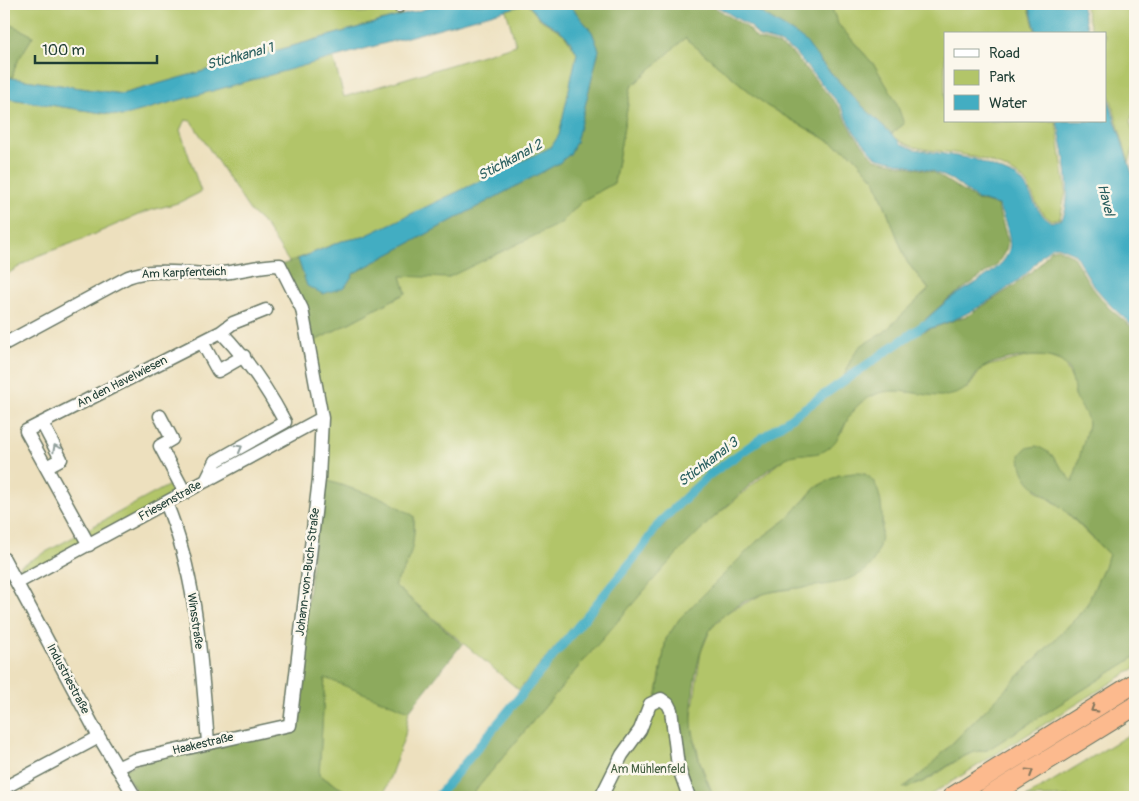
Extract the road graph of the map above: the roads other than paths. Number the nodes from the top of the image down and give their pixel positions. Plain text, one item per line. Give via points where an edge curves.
1 (266, 310) dead end
2 (221, 332) junction
3 (202, 342) junction
4 (4, 344) edge
5 (244, 356) junction
6 (160, 416) dead end
7 (322, 418) junction
8 (42, 422) junction
9 (46, 468) junction
10 (206, 481) junction
11 (185, 493) junction
12 (166, 503) junction
13 (89, 545) junction
14 (4, 559) edge
15 (11, 580) edge
16 (1135, 683) edge
17 (1135, 706) edge
18 (290, 725) joint
19 (99, 737) junction
20 (208, 742) junction
21 (117, 768) junction
22 (4, 788) edge
23 (135, 797) edge
24 (600, 797) edge
25 (689, 797) edge
26 (952, 797) edge
27 (988, 797) edge

1 - 2 street, An den Havelwiesen via 233,323
2 - 3 street, An den Havelwiesen
2 - 5 street
3 - 5 street via 218,371
3 - 8 street, An den Havelwiesen
4 - 7 street, Am Karpfenteich via 136,274 220,273 261,265 280,266 302,309
10 -> 5 street via 216,461 285,422 265,385
6 - 11 street via 172,439 160,446
7 - 10 street, Friesenstraße
7 - 18 street, Johann-von-Buch-Straße via 319,479
9 -> 8 street via 62,459
8 - 9 street, An den Havelwiesen via 26,431
9 - 13 street, An den Havelwiesen
10 - 11 street, Friesenstraße
11 - 12 street, Friesenstraße
12 - 13 street, Friesenstraße
12 - 20 street, Winsstraße via 175,526 196,614
13 - 15 street, Friesenstraße
14 - 15 street, Industriestraße
15 - 19 street, Industriestraße
16 -> 26 highway
27 -> 17 highway
18 - 20 street, Haakestraße
19 - 21 street, Industriestraße
19 - 22 street
20 - 21 street, Haakestraße via 134,760
21 - 23 street, Industriestraße
24 - 25 street via 613,770 640,730 650,704 661,699 671,710 678,766

